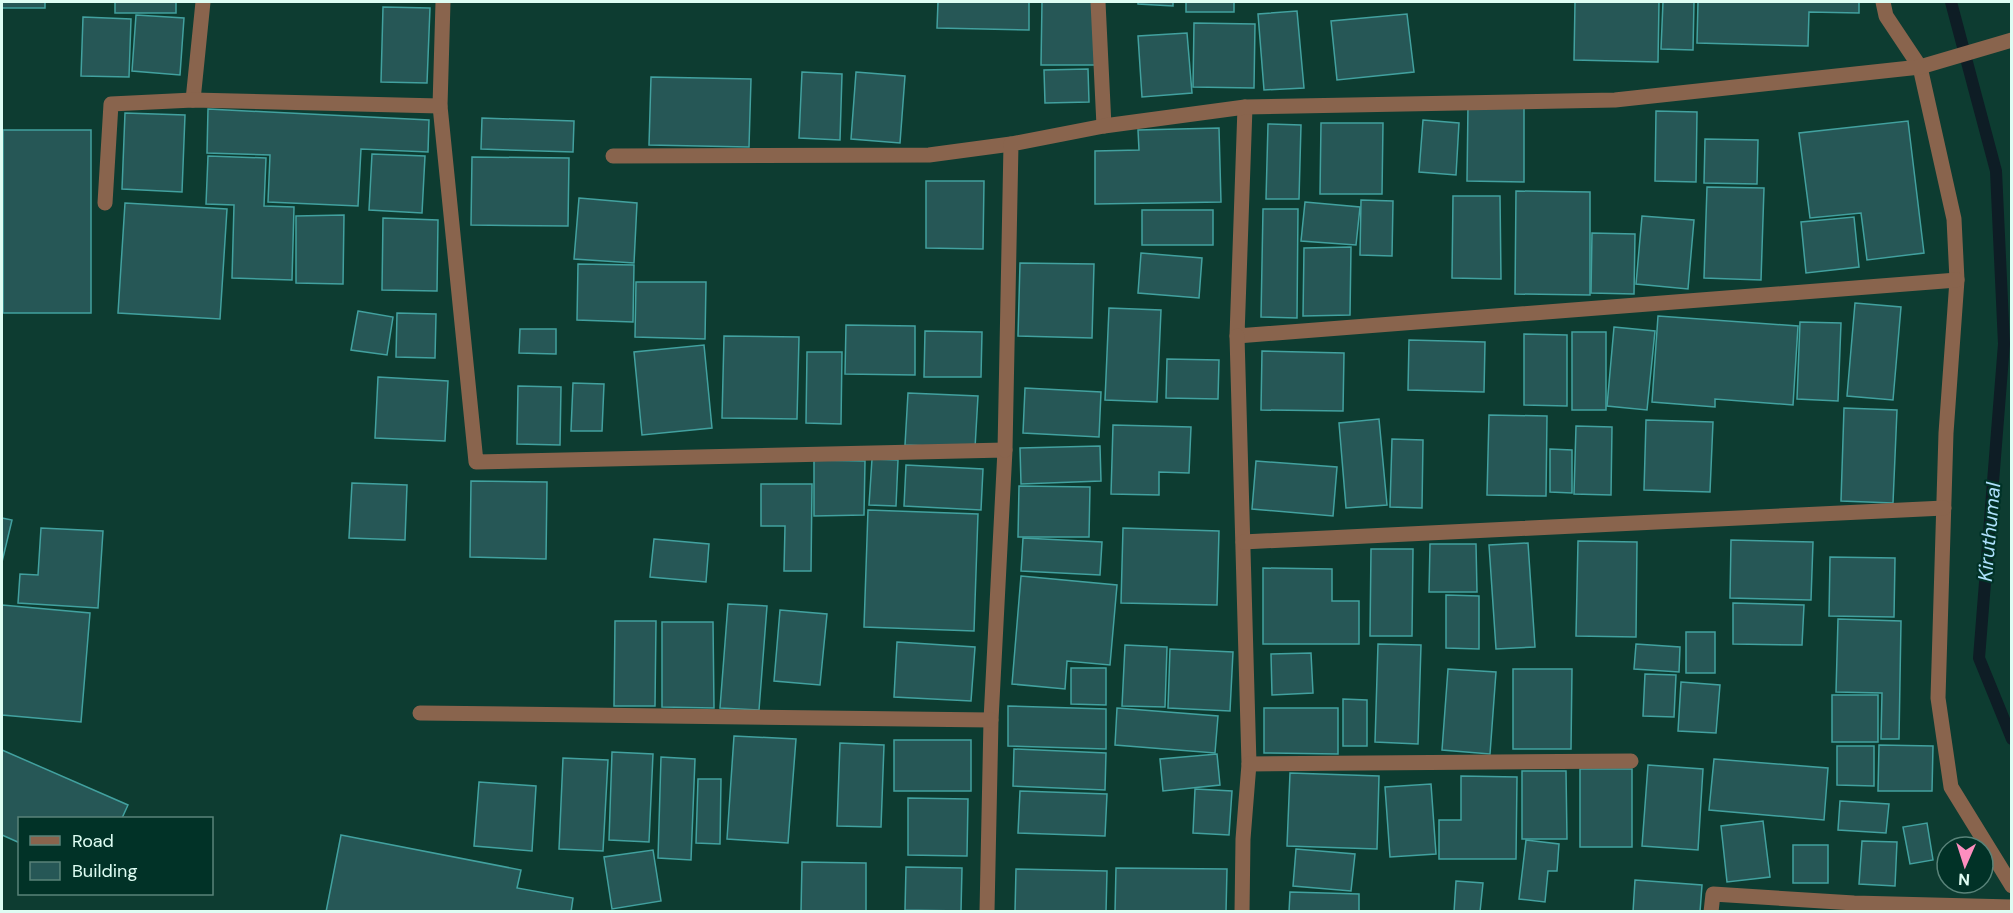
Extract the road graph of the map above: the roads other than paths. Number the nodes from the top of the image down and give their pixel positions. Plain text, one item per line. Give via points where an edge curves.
1 (202, 2) edge
2 (442, 2) edge
3 (1098, 2) edge
4 (1883, 2) edge
5 (2012, 40) edge
6 (1920, 67) junction
7 (193, 100) junction
8 (440, 106) junction
9 (1245, 107) junction
10 (1104, 126) junction
11 (1011, 144) junction
12 (613, 156) dead end
13 (105, 203) dead end
14 (1957, 280) junction
15 (1237, 336) junction
16 (1005, 450) junction
17 (1944, 508) junction
18 (1243, 542) junction
19 (420, 713) dead end
20 (991, 720) junction
21 (1631, 761) dead end
22 (1249, 764) junction
23 (2012, 886) edge
24 (2012, 907) edge
25 (987, 912) edge
26 (1242, 912) edge
27 (1711, 912) edge

1 - 7 street
2 - 8 street
3 - 10 street
4 - 6 street via 1886,16
5 - 6 street
6 - 9 street via 1615,100
6 - 14 street via 1954,219
7 - 8 street
7 - 13 street via 111,104
8 - 16 street via 476,462
9 - 10 street
9 - 15 street
10 - 11 street
11 - 12 street via 929,155
11 - 16 street
14 - 15 street
14 - 17 street
15 - 18 street
16 - 20 street
17 - 18 street
17 - 23 street via 1938,698 1952,788
18 - 22 street
19 - 20 street
20 - 25 street
21 - 22 street
22 - 26 street
24 - 27 street via 1713,894

